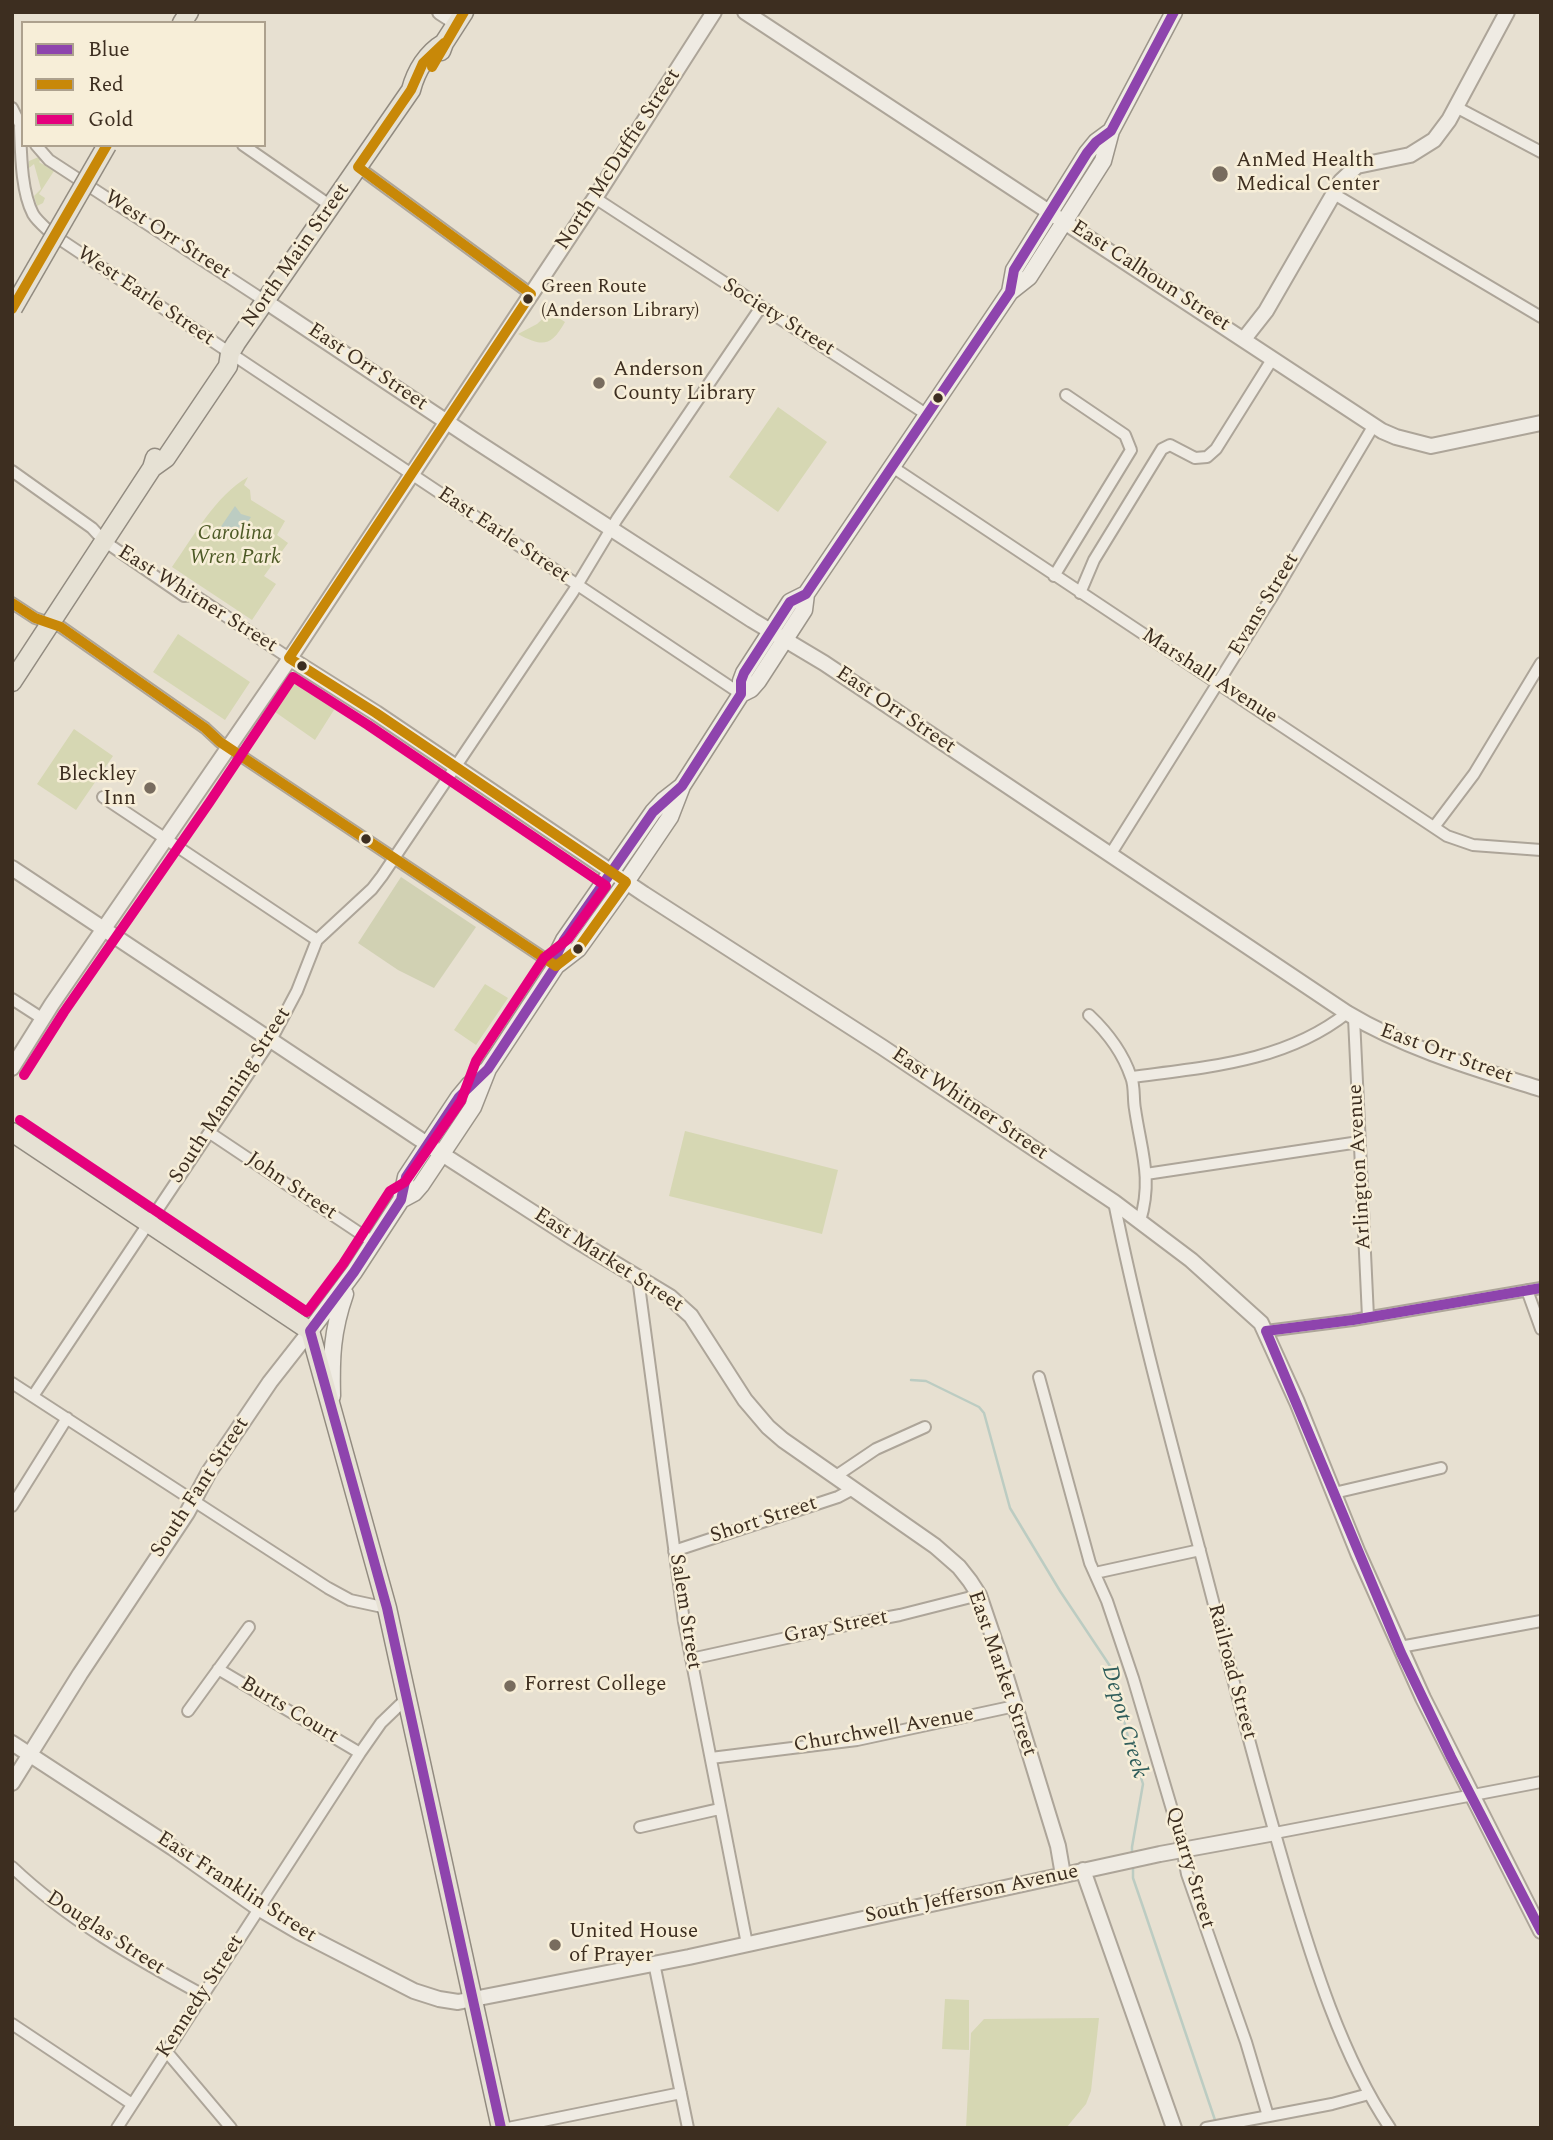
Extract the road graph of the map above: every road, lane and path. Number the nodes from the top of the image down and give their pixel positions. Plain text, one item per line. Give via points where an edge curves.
1 (440, 12) edge
2 (714, 12) edge
3 (745, 12) edge
4 (1174, 12) edge
5 (1507, 12) edge
6 (460, 18) edge
7 (1456, 107) junction
8 (12, 108) edge
9 (21, 129) edge
10 (38, 147) edge
11 (106, 147) edge
12 (246, 147) edge
13 (1541, 152) edge
14 (358, 167) junction
15 (1334, 194) junction
16 (595, 198) junction
17 (331, 206) junction
18 (1058, 217) junction
19 (530, 294) junction
20 (265, 300) junction
21 (761, 307) junction
22 (13, 308) edge
23 (1541, 317) edge
24 (1244, 339) junction
25 (230, 353) junction
26 (1273, 358) junction
27 (1066, 395) dead end
28 (926, 414) junction
29 (445, 421) junction
30 (1541, 423) edge
31 (1374, 425) junction
32 (891, 466) junction
33 (12, 471) edge
34 (411, 474) junction
35 (612, 528) junction
36 (104, 541) junction
37 (1054, 576) junction
38 (577, 586) junction
39 (1080, 593) junction
40 (12, 603) edge
41 (52, 624) junction
42 (778, 635) junction
43 (289, 658) junction
44 (1541, 663) edge
45 (12, 681) edge
46 (1218, 682) junction
47 (741, 694) junction
48 (229, 748) junction
49 (456, 768) junction
50 (682, 786) junction
51 (103, 797) dead end
52 (1434, 827) junction
53 (167, 839) junction
54 (1541, 850) edge
55 (1110, 855) junction
56 (394, 859) junction
57 (12, 867) edge
58 (612, 872) junction
59 (626, 881) junction
60 (106, 929) junction
61 (317, 940) junction
62 (556, 967) junction
63 (12, 999) edge
64 (1089, 1015) dead end
65 (1350, 1015) junction
66 (43, 1019) junction
67 (271, 1040) junction
68 (12, 1068) edge
69 (488, 1069) junction
70 (1132, 1077) junction
71 (1541, 1088) edge
72 (12, 1132) edge
73 (210, 1133) junction
74 (1359, 1142) junction
75 (428, 1144) junction
76 (443, 1154) junction
77 (1146, 1174) junction
78 (401, 1200) junction
79 (1115, 1202) junction
80 (1140, 1221) junction
81 (149, 1223) junction
82 (373, 1242) junction
83 (354, 1272) junction
84 (638, 1278) junction
85 (1541, 1288) edge
86 (1528, 1290) junction
87 (1368, 1317) junction
88 (1541, 1329) edge
89 (310, 1331) junction
90 (1265, 1331) junction
91 (1039, 1377) dead end
92 (13, 1386) edge
93 (33, 1396) junction
94 (332, 1409) junction
95 (67, 1418) junction
96 (925, 1427) dead end
97 (1441, 1468) dead end
98 (836, 1476) junction
99 (853, 1489) junction
100 (1334, 1493) junction
101 (193, 1499) junction
102 (12, 1506) edge
103 (674, 1550) junction
104 (1200, 1550) junction
105 (1095, 1573) junction
106 (979, 1595) junction
107 (387, 1608) junction
108 (1541, 1621) edge
109 (249, 1627) dead end
110 (1400, 1647) junction
111 (691, 1659) junction
112 (218, 1669) junction
113 (408, 1697) junction
114 (1015, 1706) junction
115 (188, 1711) dead end
116 (12, 1743) edge
117 (360, 1753) junction
118 (30, 1754) junction
119 (710, 1758) junction
120 (1541, 1782) edge
121 (12, 1783) edge
122 (1472, 1797) junction
123 (719, 1809) junction
124 (640, 1827) dead end
125 (1275, 1833) junction
126 (1182, 1850) junction
127 (12, 1867) edge
128 (1083, 1870) junction
129 (1063, 1875) junction
130 (258, 1908) junction
131 (1541, 1930) edge
132 (747, 1944) junction
133 (654, 1964) junction
134 (203, 1995) junction
135 (473, 2001) junction
136 (12, 2024) edge
137 (166, 2051) junction
138 (681, 2094) junction
139 (1369, 2094) junction
140 (132, 2104) junction
141 (1268, 2116) junction
142 (1214, 2126) edge
143 (117, 2128) edge
144 (231, 2128) edge
145 (501, 2128) edge
146 (508, 2128) edge
147 (688, 2128) edge
148 (1174, 2128) edge
149 (1390, 2128) edge

1 - 6 street
2 - 16 street, North McDuffie Street
3 - 18 street, East Calhoun Street
4 - 18 main road via 1111,131 1103,161
5 - 7 street
6 - 14 main road, North Main Street via 440,56
7 - 13 street
7 - 15 street via 1434,141 1410,155 1357,166
8 - 9 street
9 - 25 street, West Earle Street via 21,162 33,215 52,234
10 - 20 street, West Orr Street via 49,160
11 - 22 main road, bridge
12 - 17 street
14 - 17 main road, North Main Street
14 - 19 street
15 - 23 street
15 - 24 street via 1266,311
16 - 19 street, North McDuffie Street
16 - 21 street, Society Street
17 - 20 main road, North Main Street
18 - 24 street, East Calhoun Street
18 - 28 main road via 1029,277 1010,292
19 - 29 street, North McDuffie Street
20 - 25 main road, North Main Street
20 - 29 street, East Orr Street
21 - 28 street, Society Street
21 - 35 street, South Manning Street
24 - 26 street, East Calhoun Street
25 - 34 street, East Earle Street
25 - 36 main road, North Main Street via 219,358
26 - 31 street, East Calhoun Street
26 - 39 street via 1207,457 1195,458 1170,445 1162,449 1094,560
27 - 37 street via 1125,435 1131,450
28 - 32 main road
29 - 34 street, North McDuffie Street
29 - 35 street, East Orr Street
30 - 31 street, East Calhoun Street via 1431,446 1396,438
31 - 46 street, Evans Street
32 - 37 street, Marshall Avenue
32 - 42 main road via 806,594 790,603
33 - 36 street, East Whitner Street
34 - 38 street, East Earle Street
34 - 43 street, North McDuffie Street
35 - 38 street, South Manning Street
35 - 42 street, East Orr Street
36 - 41 main road, North Main Street
36 - 43 street, East Whitner Street via 184,596 194,595
37 - 39 street, Marshall Avenue
38 - 47 street, East Earle Street
38 - 49 street, South Manning Street
39 - 46 street, Marshall Avenue
40 - 41 street
41 - 45 main road, North Main Street
41 - 48 street
42 - 47 main road via 744,673
42 - 55 street, East Orr Street
43 - 48 street, North McDuffie Street
43 - 49 street, East Whitner Street
44 - 52 street via 1474,774
46 - 52 street, Marshall Avenue
46 - 55 street, Evans Street
47 - 50 main road
48 - 53 street, North McDuffie Street
48 - 56 street
49 - 56 street, South Manning Street
49 - 58 street, East Whitner Street
50 - 58 main road, South Fant Street via 653,812
50 - 59 main road, South Fant Street via 670,817
51 - 53 street
52 - 54 street, Marshall Avenue via 1473,845
53 - 60 street, North McDuffie Street
53 - 61 street
55 - 65 street, East Orr Street
56 - 61 street, South Manning Street via 372,889
56 - 62 street
57 - 60 street, East Market Street
58 - 59 street, East Whitner Street
58 - 62 main road, South Fant Street via 564,940
59 - 62 main road, South Fant Street via 578,948
59 - 79 street, East Whitner Street
60 - 66 street, North McDuffie Street
60 - 67 street, East Market Street
61 - 67 street, South Manning Street
62 - 69 main road, South Fant Street
63 - 66 street
64 - 70 street via 1117,1047
65 - 70 street via 1274,1053
65 - 71 street, East Orr Street via 1428,1053
65 - 74 street, Arlington Avenue
66 - 68 street, North McDuffie Street
67 - 73 street, South Manning Street
67 - 75 street, East Market Street
69 - 75 main road, South Fant Street via 464,1091
69 - 76 main road, South Fant Street via 473,1107
70 - 77 street
72 - 81 main road
73 - 81 street, South Manning Street
73 - 82 street, John Street
74 - 77 street
74 - 87 street, Arlington Avenue
75 - 76 street, East Market Street
75 - 78 main road, South Fant Street via 406,1177
76 - 78 main road, South Fant Street via 422,1185
76 - 84 street, East Market Street
77 - 80 street
78 - 82 main road, South Fant Street
79 - 80 street, East Whitner Street
79 - 104 street, Railroad Street
80 - 90 street, East Whitner Street via 1191,1260
81 - 89 main road
81 - 93 street, South Manning Street
82 - 83 main road, South Fant Street
83 - 89 main road, South Fant Street
83 - 94 main road via 334,1328
84 - 98 street, East Market Street via 691,1316 745,1400 768,1427
84 - 103 street, Salem Street
85 - 86 street
86 - 87 street
86 - 88 street
87 - 90 street
89 - 94 main road
89 - 101 street, South Fant Street via 270,1382
90 - 100 street, East Whitner Street
91 - 105 street, Quarry Street
92 - 93 street
93 - 95 street
94 - 107 main road
95 - 101 street
95 - 102 street
96 - 98 street, Short Street via 876,1449
97 - 100 street
98 - 99 street, East Market Street
99 - 103 street, Short Street
99 - 106 street, East Market Street via 947,1556
100 - 110 street, East Whitner Street
101 - 107 street via 328,1588 350,1600
101 - 118 street, South Fant Street
103 - 111 street, Salem Street
104 - 105 street
104 - 125 street, Railroad Street
105 - 126 street, Quarry Street via 1133,1678
106 - 111 street, Gray Street
106 - 114 street, East Market Street
107 - 113 main road
108 - 110 street
109 - 112 street, Burts Court
110 - 122 street, East Whitner Street
111 - 119 street, Salem Street
112 - 115 street, Burts Court
112 - 117 street, Burts Court
113 - 117 street, Kennedy Street via 381,1723
113 - 135 main road
114 - 119 street, Churchwell Avenue via 857,1740
114 - 129 street, East Market Street
116 - 118 street, East Franklin Street
117 - 130 street, Kennedy Street
118 - 121 street, South Fant Street
118 - 130 street, East Franklin Street
119 - 123 street, Salem Street
120 - 122 street, South Jefferson Avenue
122 - 125 street, South Jefferson Avenue
122 - 131 street, East Whitner Street
123 - 124 street
123 - 132 street, Salem Street
125 - 126 street, South Jefferson Avenue
125 - 139 street, Railroad Street via 1328,2004
126 - 128 street, South Jefferson Avenue
126 - 141 street, Quarry Street
127 - 134 street, Douglas Street via 76,1919
128 - 129 street, South Jefferson Avenue
128 - 148 street
129 - 132 street, South Jefferson Avenue
130 - 134 street, Kennedy Street
130 - 135 street, East Franklin Street via 414,1991 448,2001
132 - 133 street, South Jefferson Avenue
133 - 135 street, South Jefferson Avenue
133 - 138 street
134 - 137 street, Kennedy Street
135 - 145 main road
136 - 140 street
137 - 140 street, Kennedy Street
137 - 144 street
138 - 146 street
138 - 147 street
139 - 141 street
139 - 149 street, Railroad Street
140 - 143 street, Kennedy Street
141 - 142 street

